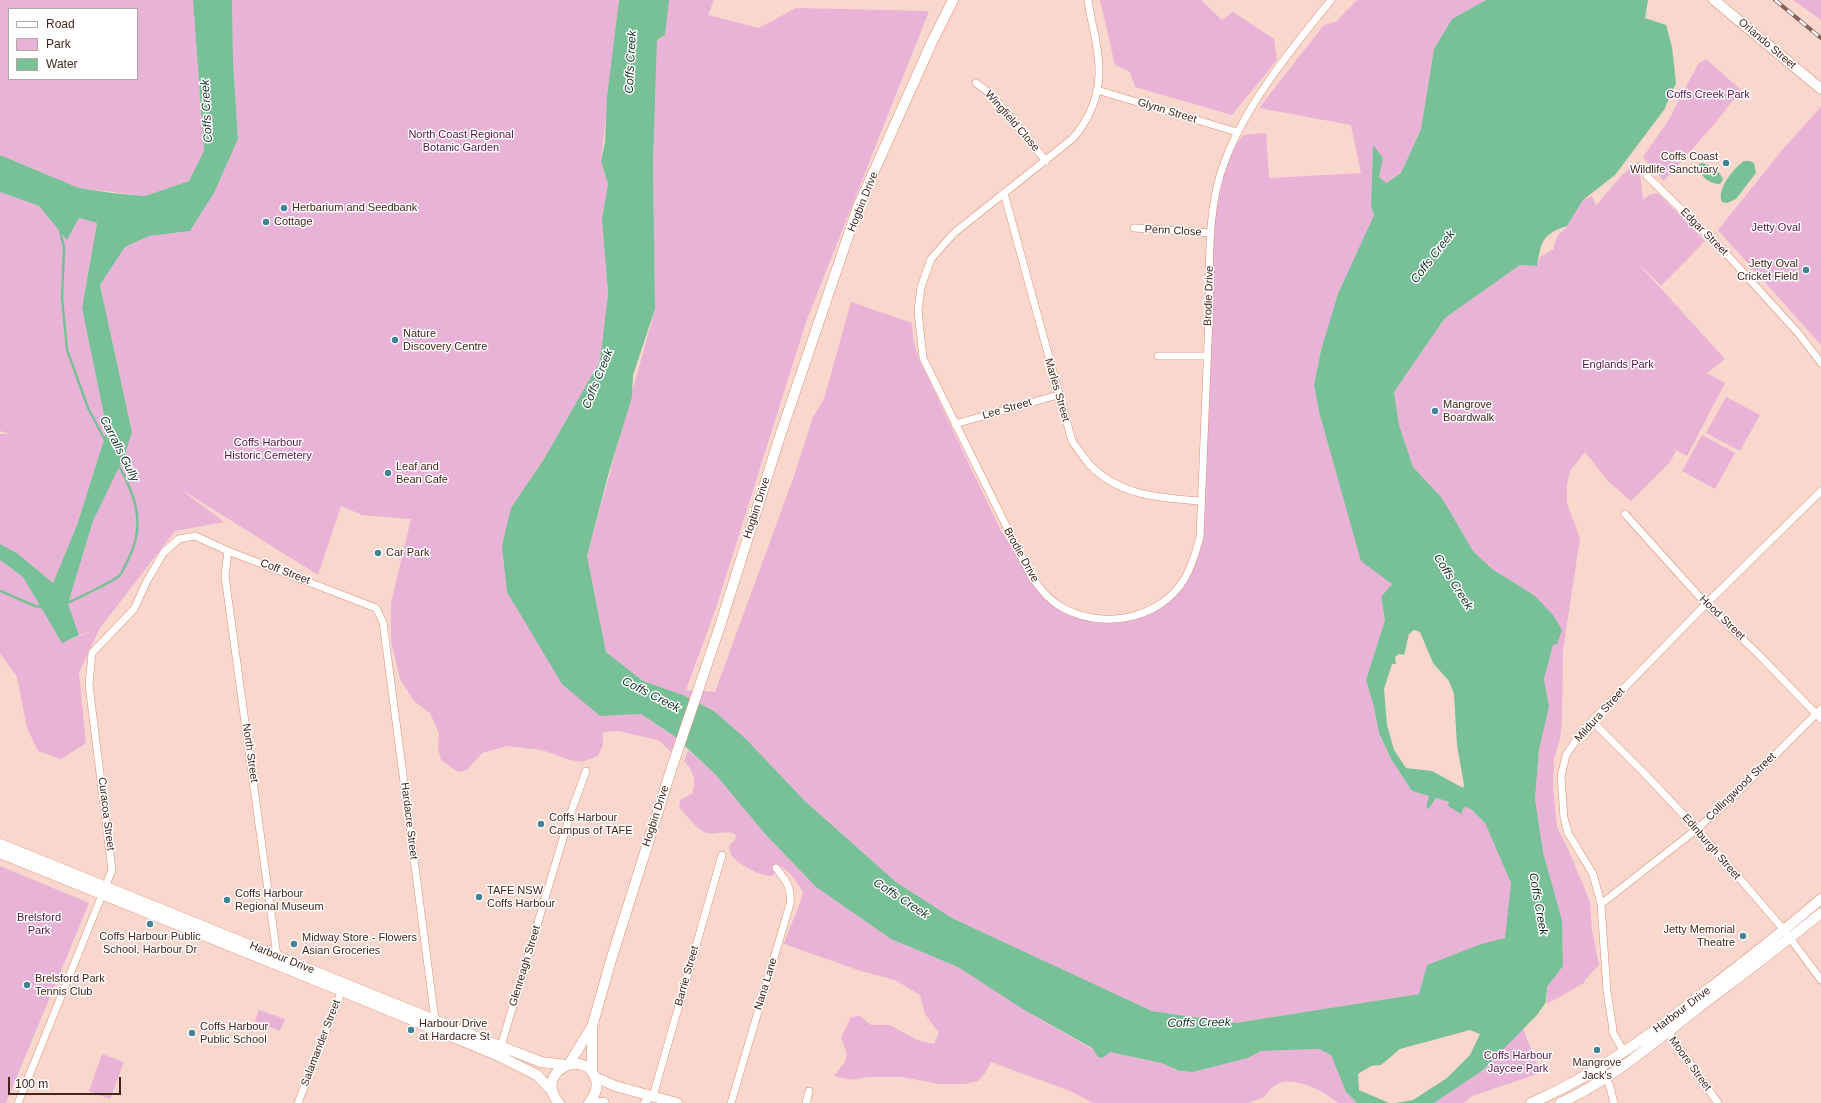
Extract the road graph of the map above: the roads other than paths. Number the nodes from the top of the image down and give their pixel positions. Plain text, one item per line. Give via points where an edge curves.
1 (953, 0) edge
2 (1088, 0) edge
3 (1331, 0) edge
4 (1714, 0) edge
5 (976, 83) dead end
6 (1821, 89) edge
7 (1097, 90) junction
8 (1236, 132) junction
9 (1046, 161) junction
10 (1647, 176) dead end
11 (1004, 193) junction
12 (1134, 228) dead end
13 (1211, 233) junction
14 (1158, 356) dead end
15 (1207, 356) junction
16 (1821, 363) edge
17 (1058, 395) junction
18 (955, 424) junction
19 (1821, 491) edge
20 (1201, 501) junction
21 (1624, 514) dead end
22 (179, 539) joint
23 (228, 551) junction
24 (1706, 604) junction
25 (383, 622) joint
26 (1819, 714) edge
27 (1592, 721) junction
28 (586, 771) dead end
29 (1697, 829) junction
30 (0, 844) edge
31 (0, 853) edge
32 (722, 855) dead end
33 (776, 868) dead end
34 (104, 891) junction
35 (1821, 899) edge
36 (1601, 904) junction
37 (1821, 913) edge
38 (1788, 934) junction
39 (277, 956) junction
40 (1821, 980) edge
41 (344, 987) junction
42 (435, 1020) junction
43 (592, 1027) junction
44 (1665, 1029) junction
45 (500, 1046) junction
46 (1624, 1052) junction
47 (567, 1065) junction
48 (1598, 1068) junction
49 (593, 1074) junction
50 (1604, 1078) junction
51 (809, 1091) dead end
52 (653, 1096) junction
53 (555, 1099) edge
54 (18, 1103) edge
55 (298, 1103) edge
56 (590, 1103) edge
57 (604, 1103) edge
58 (644, 1103) edge
59 (677, 1103) edge
60 (731, 1103) edge
61 (806, 1103) edge
62 (1531, 1103) edge
63 (1560, 1103) edge
64 (1614, 1103) edge
65 (1718, 1103) edge

1 - 43 street, Hogbin Drive via 858,207 672,766
2 - 7 street, Brodie Drive via 1099,63
3 - 8 street, Brodie Drive via 1298,42
4 - 6 street, Orlando Street
5 - 9 street, Wingfield Close via 992,95
7 - 8 street, Glynn Street
7 - 9 street, Brodie Drive via 1089,114 1078,132
8 - 13 street, Brodie Drive via 1219,178
9 - 11 street, Brodie Drive
10 - 16 street, Edgar Street via 1722,249 1799,334
11 - 17 street, Marles Street
11 - 18 street, Brodie Drive via 954,233 931,259 921,287 918,311 923,358
12 - 13 street, Penn Close
13 - 15 street, Brodie Drive
14 - 15 street
15 - 20 street, Brodie Drive
17 - 18 street, Lee Street
17 - 20 street, Marles Street via 1072,441 1089,464 1108,480 1134,493
18 - 20 street, Brodie Drive via 1031,576 1048,598 1079,614 1095,619 1118,619 1144,613 1167,600 1185,579 1194,558 1200,537
19 - 24 street, Mildura Street
21 - 24 street, Hood Street
22 - 23 street, Coff Street via 195,536
22 - 34 street, Curacoa Street via 164,552 134,610 92,653 89,686 112,862 112,870
23 - 25 street, Coff Street via 376,608
23 - 39 street, North Street via 225,576
24 - 26 street, Hood Street
24 - 27 street, Mildura Street
25 - 42 street, Hardacre Street
26 - 29 street, Collingwood Street
27 - 29 street, Edinburgh Street
27 - 36 street, Mildura Street via 1578,736 1566,755 1561,777 1564,818 1568,832 1593,874
28 - 45 street, Glenreagh Street via 570,815
29 - 36 street, Collingwood Street
29 - 38 street, Edinburgh Street
30 - 34 street, Harbour Drive
31 - 34 street, Harbour Drive
32 - 52 street, Barrie Street
33 - 60 street, Nana Lane via 791,893 790,904
34 - 39 street, Harbour Drive
34 - 41 street, Harbour Drive
34 - 54 street, Curacoa Street
35 - 38 street, Harbour Drive
36 - 46 street, Mildura Street via 1613,1033
37 - 38 street, Harbour Drive
38 - 40 street, Edinburgh Street
38 - 44 street, Harbour Drive
39 - 41 street, Harbour Drive
41 - 42 street, Harbour Drive
41 - 53 street, Harbour Drive via 521,1066 537,1075
41 - 55 street, Salamander Street
42 - 45 street, Harbour Drive
43 - 47 street, Hogbin Drive
43 - 49 street, Hogbin Drive
44 - 46 street, Harbour Drive
44 - 50 street, Harbour Drive
44 - 65 street, Moore Street
45 - 47 street, Harbour Drive via 541,1062
46 - 48 street, Harbour Drive
47 - 49 street, Harbour Drive via 582,1065
47 - 53 street, Hogbin Drive via 552,1079
48 - 50 street
48 - 62 street, Harbour Drive via 1577,1082
49 - 52 street via 615,1086
49 - 56 street, Hogbin Drive via 596,1090
50 - 63 street, Harbour Drive
50 - 64 street
51 - 61 street
52 - 58 street
52 - 59 street
56 - 57 street

